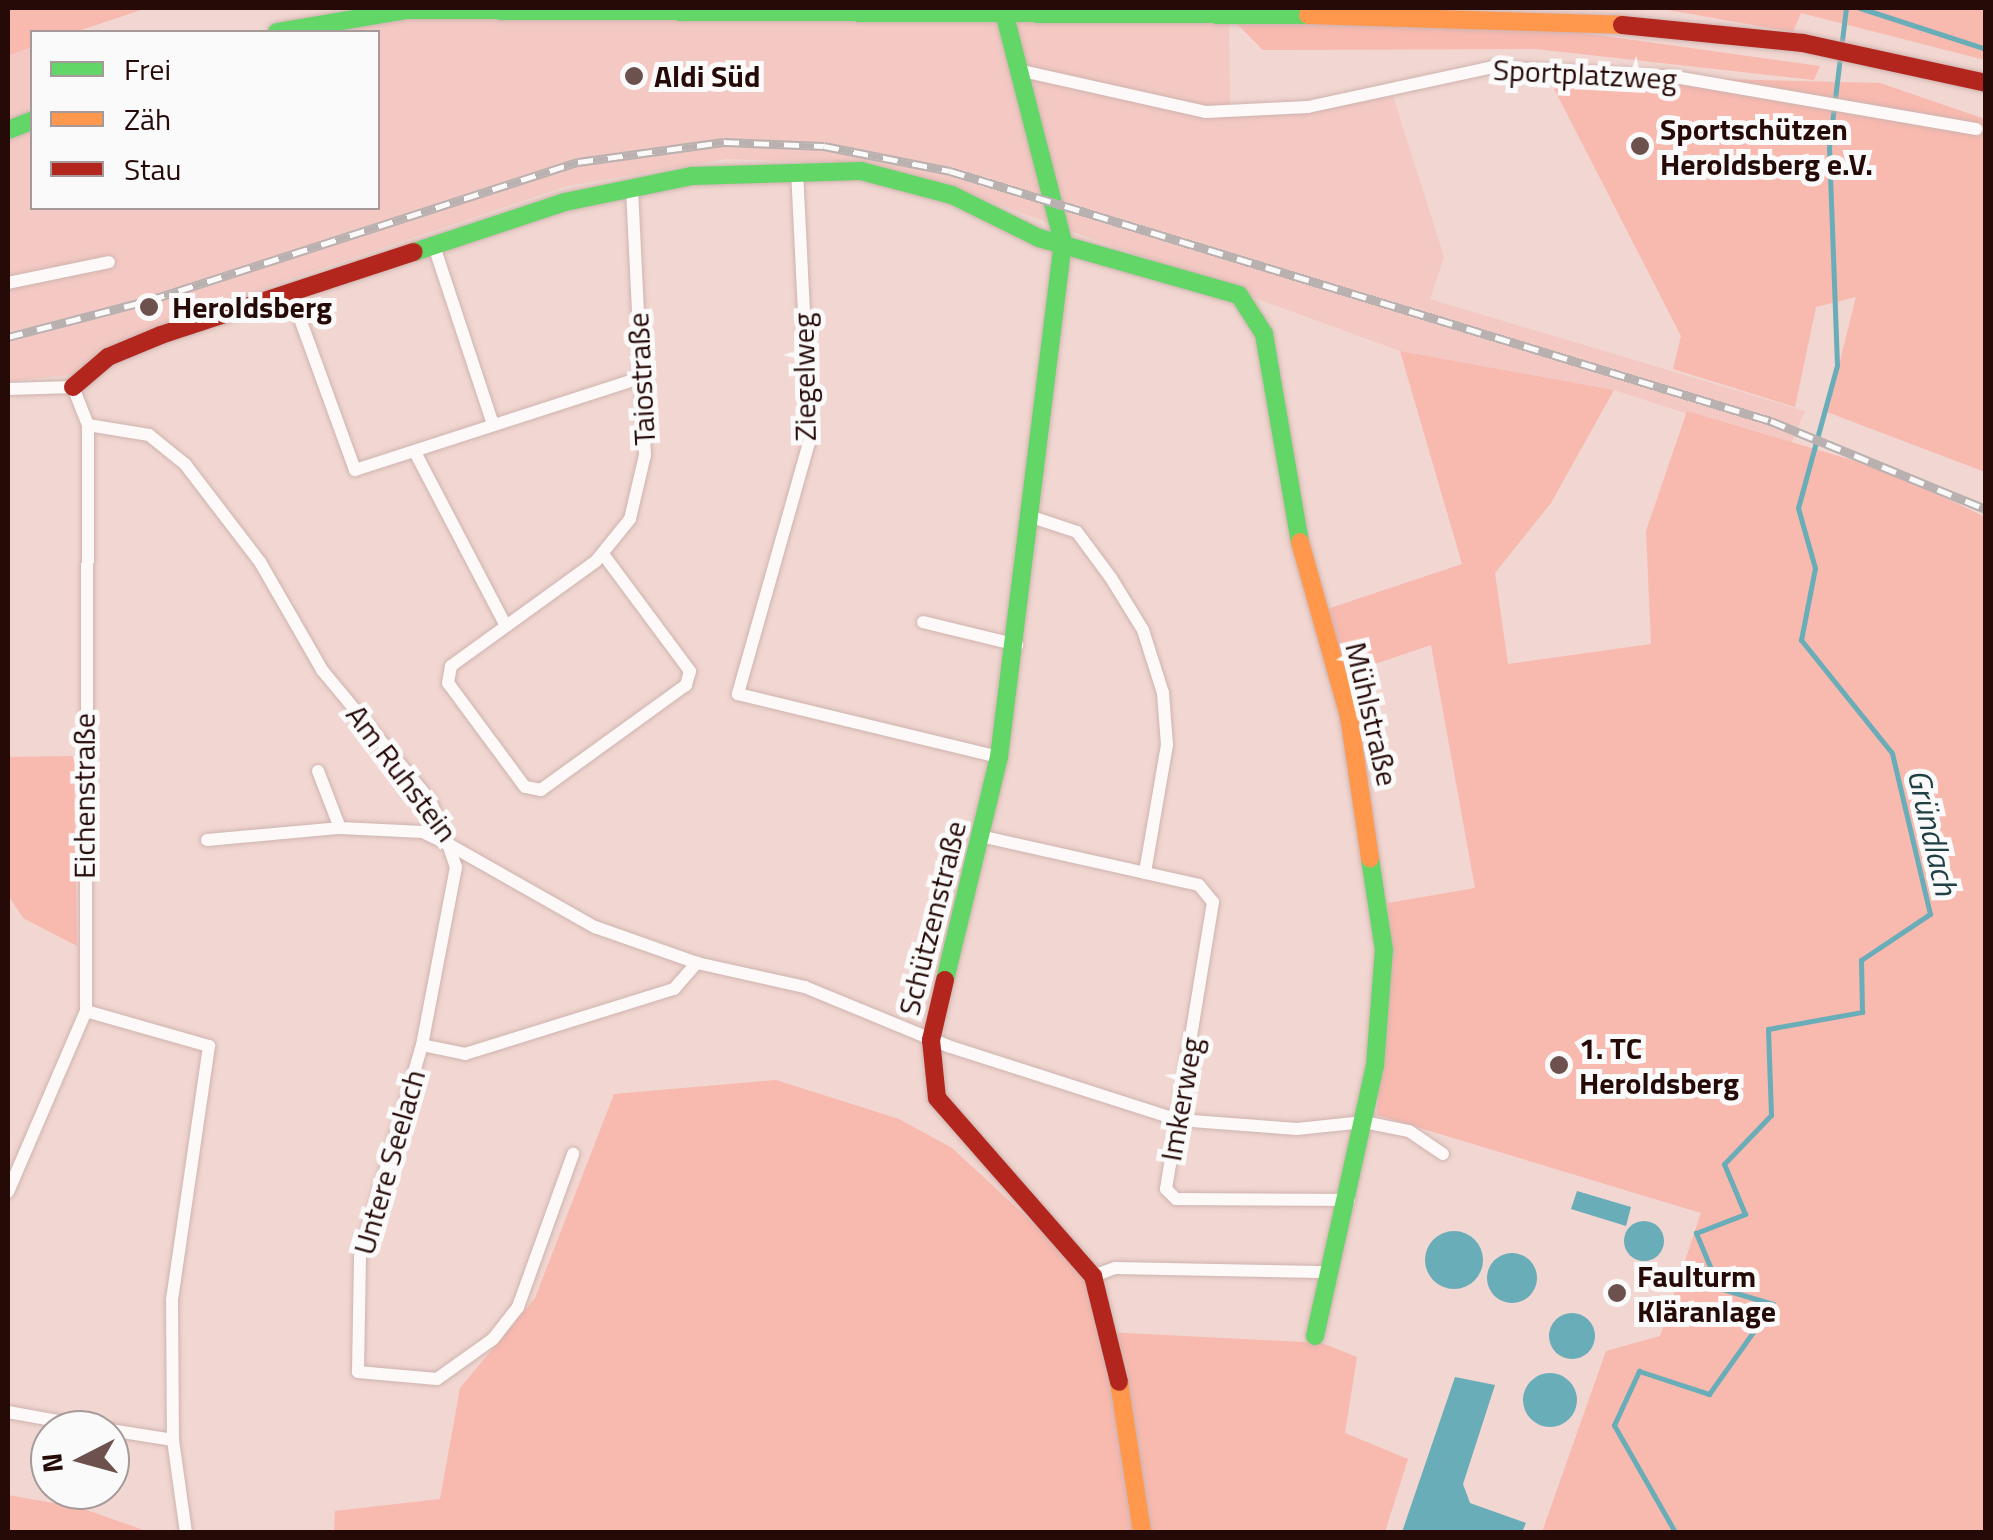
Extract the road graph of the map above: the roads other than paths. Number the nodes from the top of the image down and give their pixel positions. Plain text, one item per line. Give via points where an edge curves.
1 (507, 9) edge
2 (904, 10) edge
3 (1004, 12) junction
4 (289, 30) edge
5 (1018, 70) junction
6 (1986, 83) edge
7 (1977, 128) dead end
8 (797, 170) junction
9 (632, 185) junction
10 (1063, 242) junction
11 (434, 246) junction
12 (110, 262) dead end
13 (8, 283) edge
14 (291, 294) junction
15 (640, 378) junction
16 (73, 387) junction
17 (8, 389) edge
18 (493, 424) junction
19 (88, 426) junction
20 (415, 452) junction
21 (1035, 518) junction
22 (603, 554) junction
23 (923, 622) dead end
24 (506, 626) junction
25 (1017, 645) junction
26 (1000, 757) junction
27 (318, 771) dead end
28 (340, 828) junction
29 (980, 836) junction
30 (207, 840) dead end
31 (448, 844) junction
32 (1144, 873) junction
33 (696, 964) junction
34 (86, 1011) junction
35 (930, 1040) junction
36 (422, 1045) junction
37 (1178, 1120) junction
38 (1364, 1122) junction
39 (574, 1154) dead end
40 (1443, 1154) dead end
41 (8, 1192) edge
42 (1349, 1200) junction
43 (1332, 1272) junction
44 (1093, 1276) junction
45 (1315, 1336) dead end
46 (130, 1433) edge
47 (174, 1440) junction
48 (186, 1532) edge
49 (1142, 1532) edge

1 - 2 street
1 - 4 street via 407,10
2 - 3 street
3 - 5 street, Schützenstraße
3 - 6 street via 1537,16 1803,43
5 - 7 street, Sportplatzweg via 1206,112 1308,107 1493,67 1819,96
5 - 10 street, Schützenstraße
8 - 9 street, Mühlstraße
8 - 10 street, Mühlstraße via 861,171 952,195
8 - 26 street, Ziegelweg via 810,439 738,694
9 - 11 street, Mühlstraße
9 - 15 street, Taiostraße
10 - 21 street, Schützenstraße
10 - 38 street, Mühlstraße via 1239,295 1260,320 1376,867 1384,950
11 - 14 street, Mühlstraße
11 - 18 street
12 - 13 street
14 - 16 street, Mühlstraße via 108,356
14 - 20 street via 355,470
15 - 18 street
15 - 22 street, Taiostraße via 643,476 630,518
16 - 17 street
16 - 19 street, Eichenstraße
18 - 20 street
19 - 31 street, Am Ruhstein via 149,435 185,464 260,562 322,670 430,800
19 - 34 street, Eichenstraße
20 - 24 street
21 - 25 street, Schützenstraße
21 - 32 street via 1077,532 1142,630 1162,693 1166,745
22 - 24 street, Taiostraße
22 - 24 street, Taiostraße via 690,671 686,685 541,790 525,788 448,682 451,666
23 - 25 street
25 - 26 street, Schützenstraße
26 - 29 street, Schützenstraße
27 - 28 street
28 - 30 street
28 - 31 street via 423,832
29 - 32 street, Imkerweg
29 - 35 street, Schützenstraße
31 - 33 street, Am Ruhstein via 595,927
31 - 36 street, Untere Seelach via 456,867
32 - 37 street, Imkerweg via 1199,885 1214,902
33 - 35 street, Am Ruhstein via 805,987
33 - 36 street via 674,989 464,1054
34 - 41 street, Eichenstraße
34 - 47 street via 208,1046 172,1300
35 - 37 street, Am Ruhstein
35 - 44 street, Schützenstraße via 937,1098 958,1129
36 - 39 street, Untere Seelach via 360,1258 358,1372 436,1379 493,1339 518,1307
37 - 38 street, Am Ruhstein via 1297,1129
37 - 42 street, Imkerweg via 1166,1189 1176,1199
38 - 40 street, Am Ruhstein via 1409,1131
38 - 42 street, Mühlstraße
42 - 43 street, Mühlstraße
43 - 44 street via 1115,1268
43 - 45 street, Mühlstraße
44 - 49 street, Schützenstraße via 1130,1441
46 - 47 street
47 - 48 street

